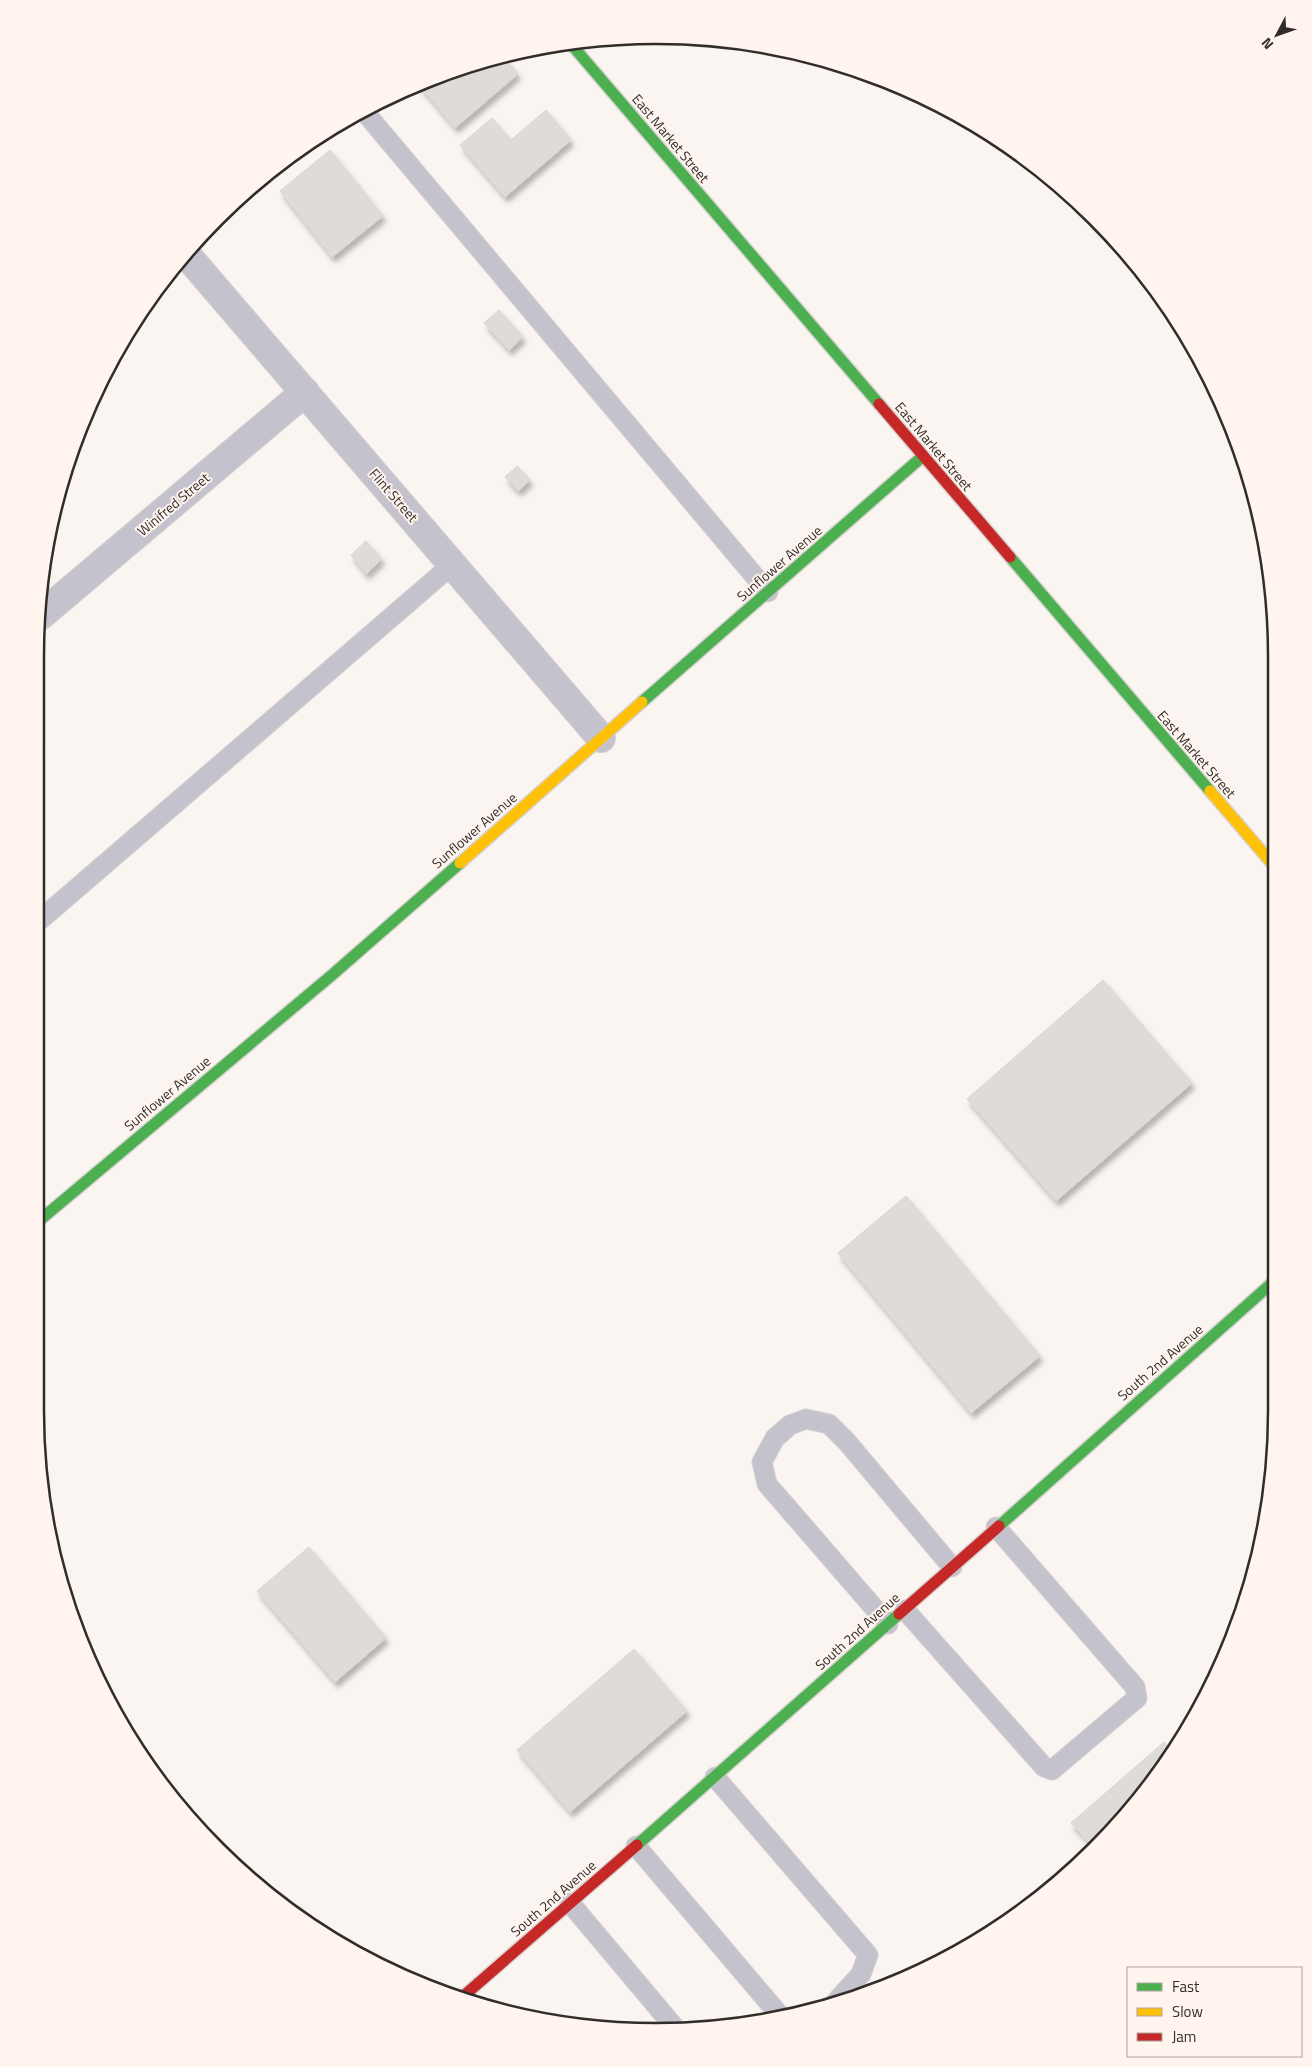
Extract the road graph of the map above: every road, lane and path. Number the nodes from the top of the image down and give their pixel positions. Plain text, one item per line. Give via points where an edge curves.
1 (576, 49) edge
2 (368, 116) edge
3 (190, 259) edge
4 (305, 392) junction
5 (923, 456) junction
6 (453, 564) junction
7 (768, 592) junction
8 (45, 611) edge
9 (601, 738) junction
10 (1268, 860) edge
11 (44, 917) edge
12 (44, 1217) edge
13 (1268, 1286) edge
14 (996, 1527) junction
15 (952, 1567) junction
16 (905, 1610) junction
17 (888, 1624) junction
18 (715, 1777) junction
19 (636, 1846) junction
20 (570, 1903) junction
21 (467, 1993) edge
22 (843, 1994) edge
23 (776, 2011) edge
24 (671, 2023) edge

1 - 5 street, East Market Street
2 - 7 lane
3 - 4 street, Flint Street
4 - 6 street, Flint Street
4 - 8 street, Winifred Street
5 - 7 street, Sunflower Avenue
5 - 10 street, East Market Street
6 - 9 street, Flint Street
6 - 11 lane
7 - 9 street, Sunflower Avenue
9 - 12 street, Sunflower Avenue via 332,974
13 - 14 street, South 2nd Avenue
14 - 15 street, South 2nd Avenue
14 - 16 lane via 1135,1687 1136,1698 1052,1770 1044,1767
15 - 16 street, South 2nd Avenue
15 - 17 lane via 829,1424 806,1419 790,1425 775,1438 762,1462 767,1484
16 - 17 street, South 2nd Avenue
17 - 18 street, South 2nd Avenue
18 - 19 street, South 2nd Avenue
18 - 22 lane via 868,1956 861,1974
19 - 20 street, South 2nd Avenue
19 - 23 lane
20 - 21 street, South 2nd Avenue
20 - 24 lane

